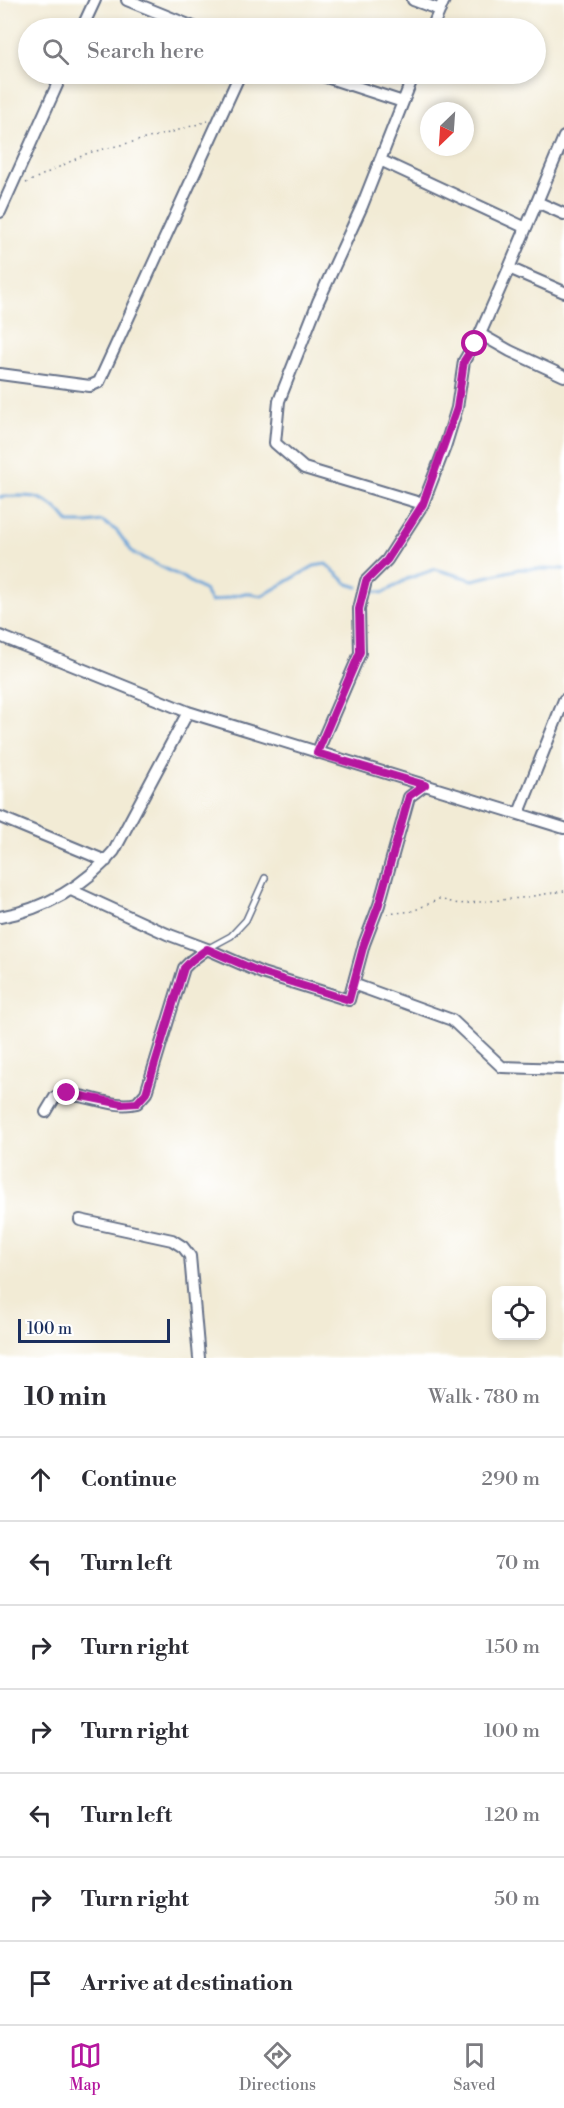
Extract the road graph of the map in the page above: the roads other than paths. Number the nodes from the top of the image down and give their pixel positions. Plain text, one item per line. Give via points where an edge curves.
1 (95, 0) edge
2 (127, 0) edge
3 (413, 0) edge
4 (442, 5) edge
5 (87, 18) edge
6 (171, 18) edge
7 (57, 84) edge
8 (235, 84) edge
9 (348, 84) edge
10 (410, 84) edge
11 (403, 102) junction
12 (564, 137) edge
13 (380, 160) junction
14 (537, 202) junction
15 (0, 212) edge
16 (564, 214) edge
17 (526, 228) junction
18 (509, 268) junction
19 (564, 292) edge
20 (480, 334) junction
21 (0, 374) edge
22 (564, 375) edge
23 (423, 504) junction
24 (0, 636) edge
25 (564, 699) edge
26 (188, 712) junction
27 (317, 753) junction
28 (425, 785) junction
29 (519, 813) junction
30 (0, 818) edge
31 (564, 828) edge
32 (106, 861) junction
33 (265, 878) dead end
34 (71, 890) junction
35 (0, 917) edge
36 (207, 949) junction
37 (353, 984) junction
38 (564, 1069) edge
39 (46, 1112) dead end
40 (80, 1220) dead end
41 (199, 1358) edge

1 - 5 street
2 - 6 street
3 - 4 street
7 - 15 street
8 - 21 street via 99,382 90,386
9 - 11 street
10 - 11 street
11 - 13 street
12 - 14 street
13 - 17 street
13 - 23 street via 279,401 275,443 304,468
14 - 16 street
14 - 17 street
17 - 18 street
18 - 19 street
18 - 20 street
20 - 22 street
20 - 23 street via 464,361 457,408
23 - 27 street via 387,560 366,581 359,609 360,652
24 - 26 street
25 - 29 street
26 - 27 street
26 - 32 street
27 - 28 street
28 - 29 street
28 - 37 street via 409,796
29 - 31 street
30 - 32 street
32 - 34 street
33 - 36 lane via 246,920 231,936
34 - 35 street
34 - 36 street
36 - 37 street via 262,973 349,1000
36 - 39 street via 184,968 146,1093 137,1103 122,1104 67,1093 55,1097
37 - 38 street via 452,1020 502,1067
40 - 41 street via 172,1240 183,1247 190,1256

